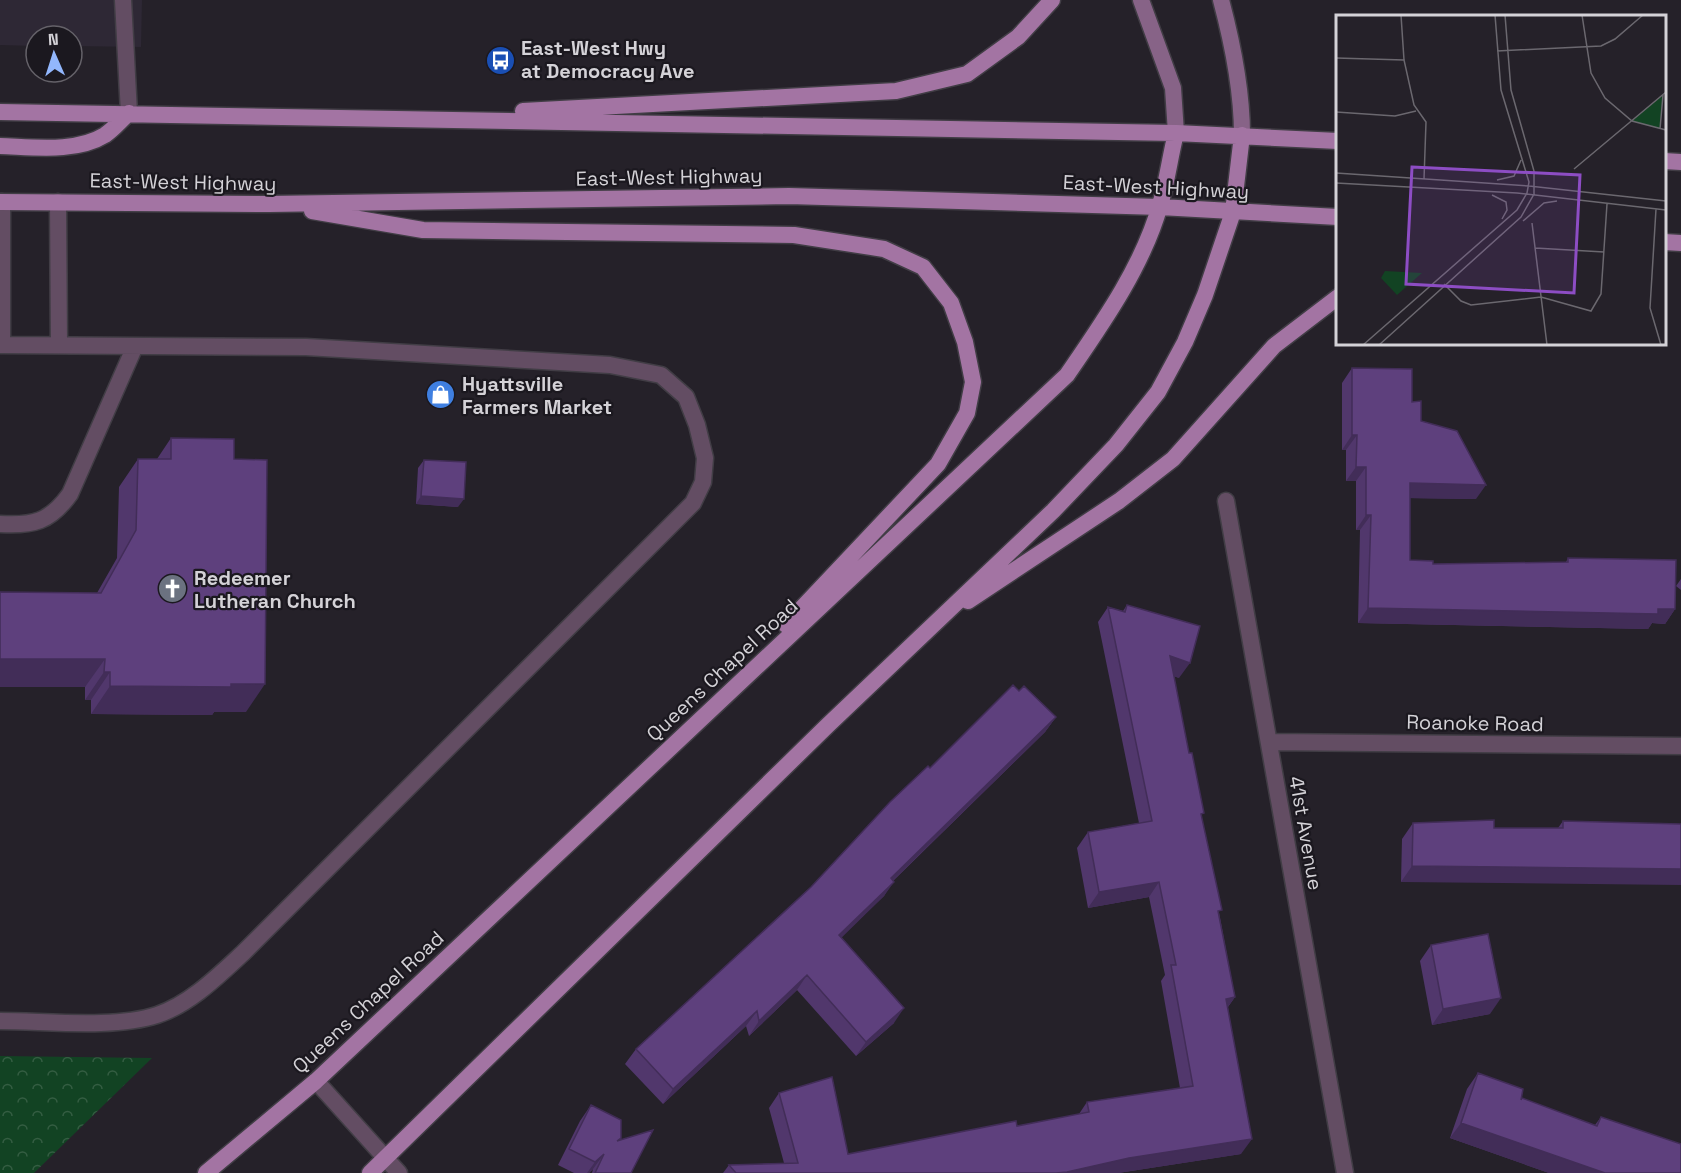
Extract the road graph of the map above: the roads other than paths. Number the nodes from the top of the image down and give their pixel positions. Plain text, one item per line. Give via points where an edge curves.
1 (123, 0) edge
2 (1052, 0) edge
3 (1141, 0) edge
4 (1221, 0) edge
5 (0, 112) edge
6 (129, 113) junction
7 (390, 118) junction
8 (1176, 133) junction
9 (1242, 135) junction
10 (1336, 141) edge
11 (0, 146) edge
12 (1666, 161) edge
13 (1681, 162) edge
14 (1, 202) edge
15 (58, 202) junction
16 (269, 204) junction
17 (1160, 207) junction
18 (1233, 212) junction
19 (1336, 217) edge
20 (1666, 242) edge
21 (1681, 243) edge
22 (1336, 299) edge
23 (1, 345) edge
24 (59, 345) junction
25 (135, 346) junction
26 (1226, 501) dead end
27 (0, 524) edge
28 (935, 623) junction
29 (682, 736) junction
30 (1269, 742) junction
31 (1681, 746) edge
32 (0, 1021) edge
33 (316, 1081) junction
34 (386, 1158) junction
35 (206, 1173) edge
36 (370, 1173) edge
37 (399, 1173) edge
38 (1345, 1173) edge

1 - 6 street
2 - 7 main road via 1018,37 967,74 896,91
3 - 8 main road via 1173,88
4 - 9 main road via 1233,47
5 - 6 main road
6 - 7 main road
6 - 11 main road via 94,141 76,145
7 - 8 main road
8 - 9 main road
8 - 17 main road, Queens Chapel Road
9 - 10 main road
9 - 18 main road
12 - 13 main road
14 - 15 main road, East-West Highway
14 - 23 street
15 - 16 main road, East-West Highway
15 - 24 street
16 - 17 main road, East-West Highway via 789,196
16 - 29 main road via 423,230 794,235 884,249 922,267 951,303 965,342 973,382 967,413 938,464
17 - 18 main road, East-West Highway
17 - 29 main road, Queens Chapel Road via 1136,263 1067,375
18 - 19 main road, East-West Highway
18 - 28 main road via 1185,342 1158,392 1116,445
20 - 21 main road
22 - 28 main road via 1274,346 1173,459 1119,501
23 - 24 street
24 - 25 street
25 - 27 street via 70,494 57,512 28,525
25 - 32 street via 318,348 610,365 661,375 686,397 697,425 705,458 703,482 693,503 243,953 194,995 158,1015 121,1022
26 - 30 street, 41st Avenue
28 - 34 main road
29 - 33 main road, Queens Chapel Road
30 - 31 street, Roanoke Road
30 - 38 street, 41st Avenue
33 - 34 street
33 - 35 main road, Queens Chapel Road
34 - 36 main road
34 - 37 street

